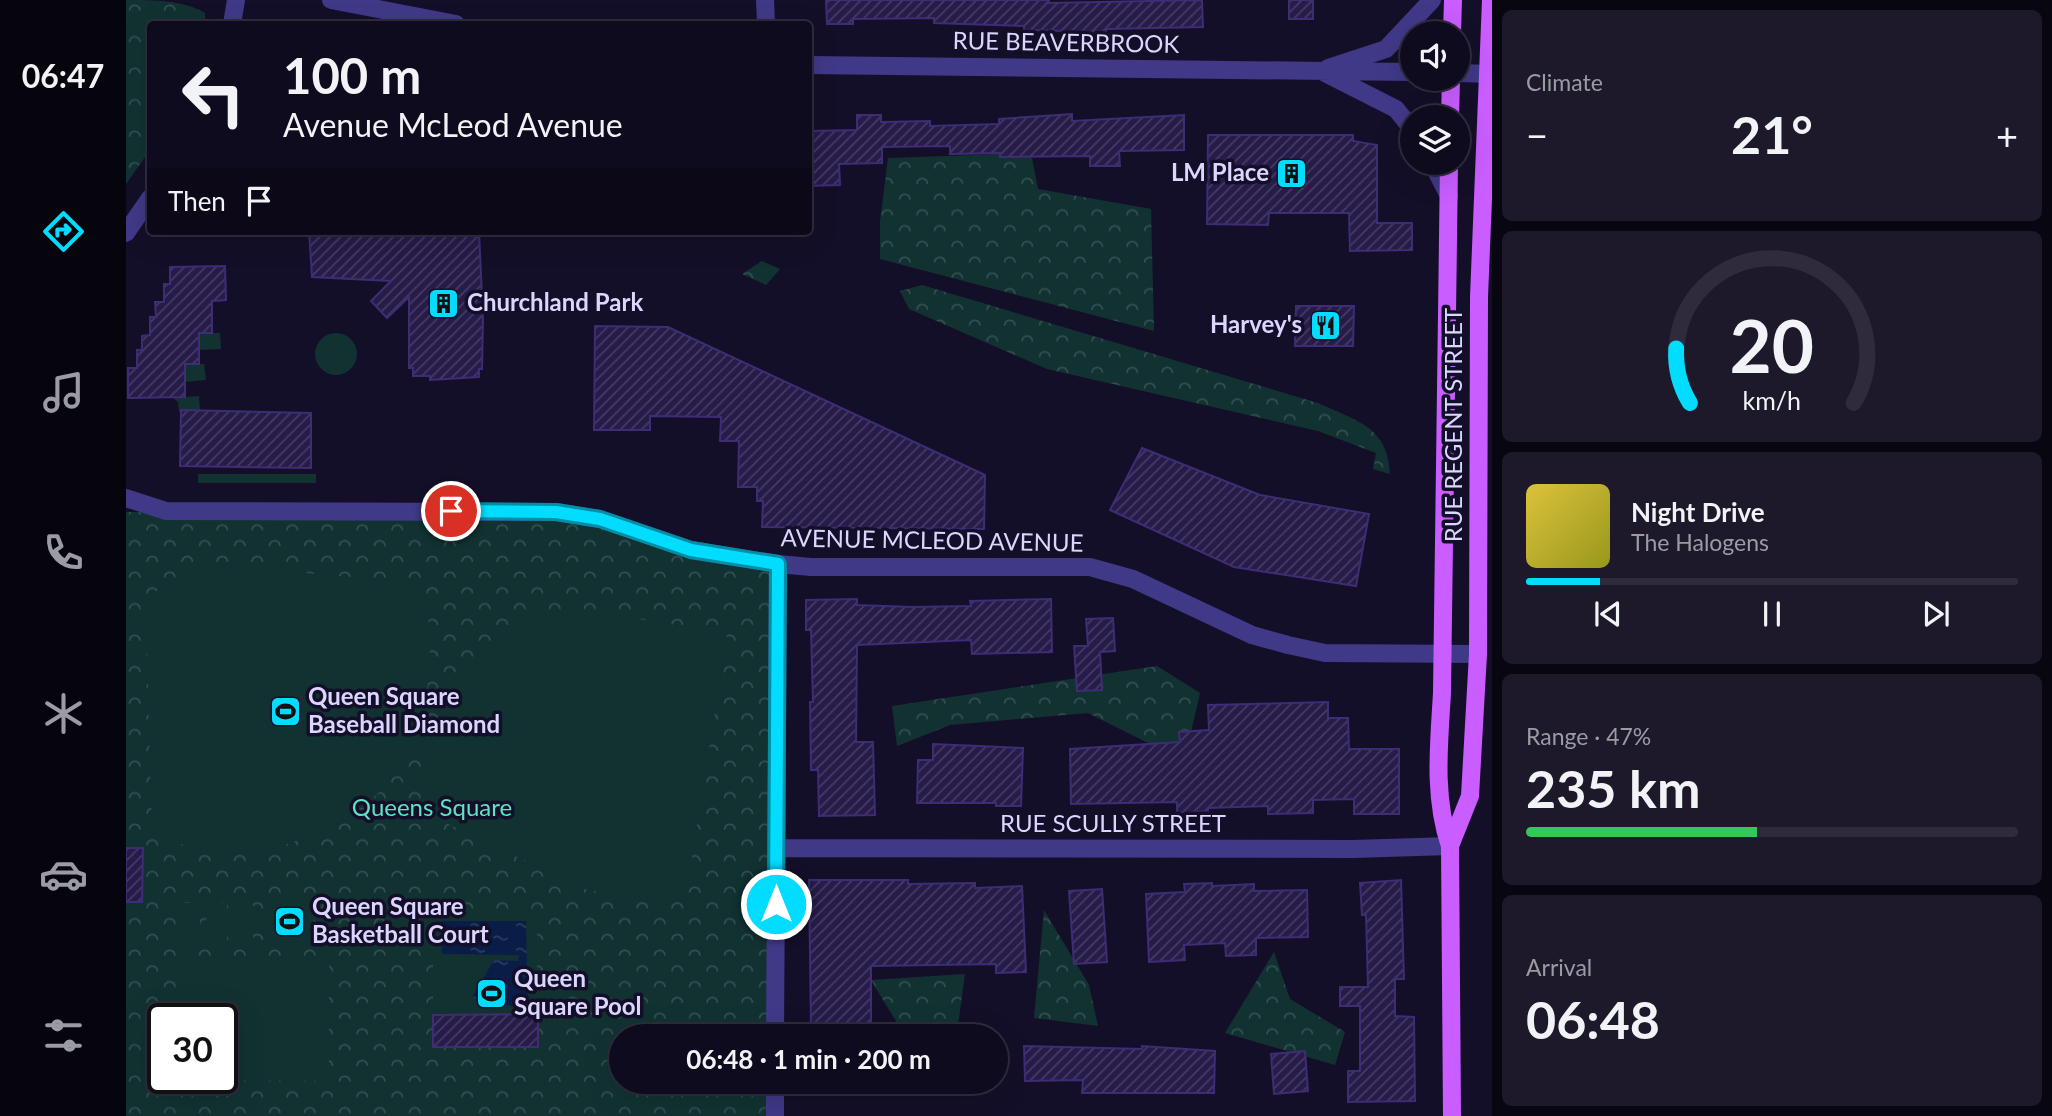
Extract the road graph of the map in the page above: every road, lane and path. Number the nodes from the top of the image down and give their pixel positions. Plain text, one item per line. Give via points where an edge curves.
1 (236, 0) edge
2 (331, 0) edge
3 (765, 0) edge
4 (1432, 0) edge
5 (1453, 0) edge
6 (1491, 0) edge
7 (232, 21) edge
8 (440, 21) edge
9 (766, 21) edge
10 (1452, 21) edge
11 (812, 65) edge
12 (1322, 71) junction
13 (1400, 72) edge
14 (1470, 73) edge
15 (1489, 74) edge
16 (1400, 115) edge
17 (1492, 162) edge
18 (1438, 175) edge
19 (1449, 175) edge
20 (1482, 188) junction
21 (1449, 196) junction
22 (147, 202) edge
23 (126, 233) edge
24 (126, 498) edge
25 (778, 564) junction
26 (1441, 652) junction
27 (1478, 654) junction
28 (1450, 846) junction
29 (776, 848) junction
30 (775, 1024) edge
31 (775, 1094) edge
32 (775, 1116) edge
33 (1452, 1116) edge

1 - 7 street
2 - 8 street
3 - 9 street
4 - 12 street via 1385,49
5 - 10 main road
6 - 15 main road, RUE REGENT STREET
11 - 12 street, RUE BEAVERBROOK
12 - 13 street, RUE BEAVERBROOK
12 - 16 street
14 - 15 street
15 - 20 main road, RUE REGENT STREET
17 - 20 street
18 - 21 street
19 - 21 main road, RUE REGENT STREET
20 - 27 main road, RUE REGENT STREET
21 - 26 main road, RUE REGENT STREET
22 - 23 street
24 - 25 street, AVENUE MCLEOD AVENUE via 166,511 556,512 600,519 691,550
25 - 26 street, AVENUE MCLEOD AVENUE via 1090,567 1133,579 1252,635 1289,645 1325,653
25 - 29 street
26 - 27 street, AVENUE MCLEOD AVENUE
26 - 28 main road, RUE REGENT STREET via 1441,818
27 - 28 main road, RUE REGENT STREET via 1470,796
28 - 29 street, RUE SCULLY STREET
28 - 33 main road, RUE REGENT STREET
29 - 30 street
31 - 32 street

